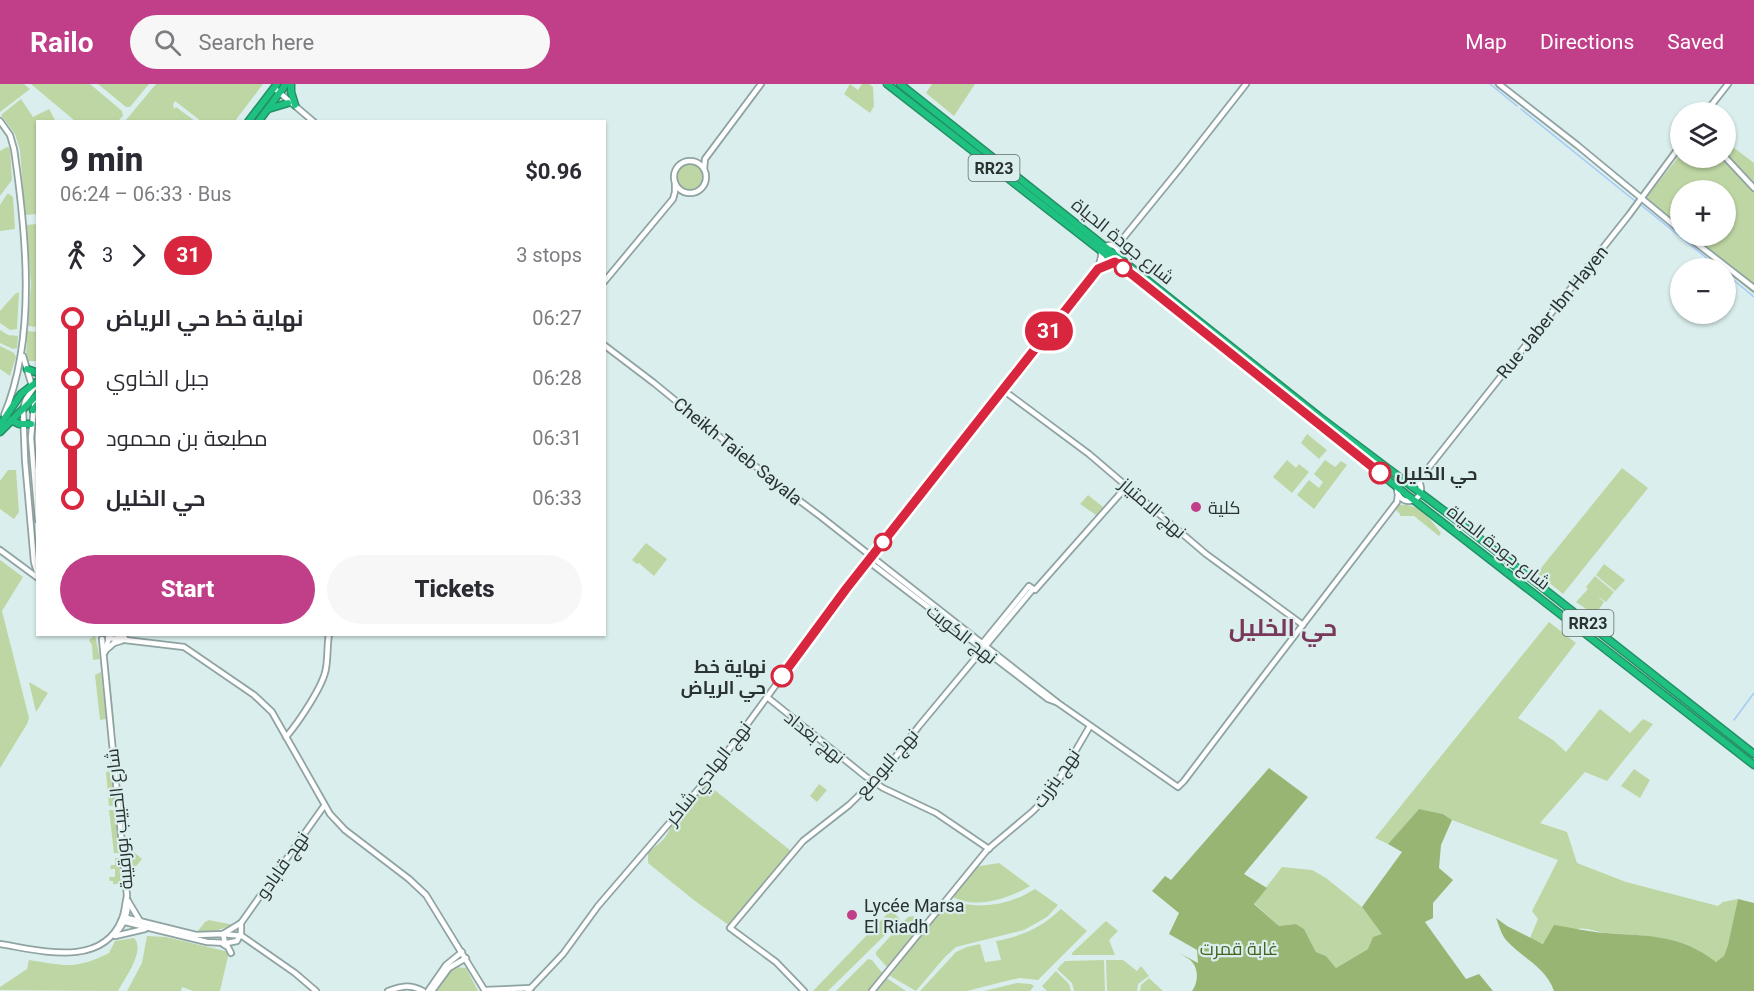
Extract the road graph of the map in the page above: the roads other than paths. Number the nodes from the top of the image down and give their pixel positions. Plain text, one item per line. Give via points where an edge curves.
1 (286, 84) edge
2 (291, 84) edge
3 (761, 84) edge
4 (887, 84) edge
5 (900, 84) edge
6 (1246, 84) edge
7 (1499, 84) edge
8 (1728, 84) edge
9 (276, 90) edge
10 (1714, 102) edge
11 (291, 104) junction
12 (267, 109) junction
13 (250, 120) edge
14 (259, 120) edge
15 (311, 120) edge
16 (0, 121) edge
17 (710, 152) junction
18 (1670, 159) edge
19 (690, 162) junction
20 (1735, 168) edge
21 (704, 169) junction
22 (675, 182) junction
23 (1754, 188) edge
24 (688, 193) junction
25 (1640, 198) junction
26 (673, 199) junction
27 (1670, 222) edge
28 (1120, 242) junction
29 (1700, 246) edge
30 (1104, 250) junction
31 (1116, 259) junction
32 (1098, 269) junction
33 (606, 280) edge
34 (1754, 288) edge
35 (606, 347) edge
36 (22, 354) junction
37 (28, 371) junction
38 (36, 373) edge
39 (18, 375) junction
40 (36, 390) edge
41 (1003, 390) junction
42 (23, 409) junction
43 (33, 410) joint
44 (11, 420) junction
45 (1, 424) edge
46 (24, 424) junction
47 (31, 424) junction
48 (0, 432) edge
49 (1422, 476) junction
50 (1402, 479) junction
51 (1414, 479) junction
52 (1419, 484) junction
53 (1127, 486) junction
54 (1398, 490) junction
55 (1420, 493) junction
56 (36, 499) edge
57 (1415, 499) junction
58 (1405, 500) junction
59 (1397, 502) junction
60 (0, 550) edge
61 (870, 559) junction
62 (16, 562) junction
63 (36, 562) edge
64 (36, 572) edge
65 (36, 572) edge
66 (1303, 624) junction
67 (120, 636) edge
68 (329, 636) edge
69 (106, 637) edge
70 (123, 640) junction
71 (133, 641) junction
72 (982, 646) junction
73 (105, 652) junction
74 (766, 697) junction
75 (1090, 726) junction
76 (286, 737) junction
77 (1754, 754) edge
78 (1754, 765) edge
79 (873, 782) junction
80 (324, 806) junction
81 (989, 849) junction
82 (127, 899) junction
83 (123, 920) junction
84 (140, 921) junction
85 (241, 923) junction
86 (148, 929) junction
87 (223, 934) junction
88 (110, 938) junction
89 (238, 938) junction
90 (103, 942) junction
91 (223, 943) junction
92 (0, 944) edge
93 (462, 952) junction
94 (231, 953) dead end
95 (466, 958) junction
96 (530, 989) edge
97 (316, 991) edge
98 (388, 991) edge
99 (428, 991) edge
100 (485, 991) edge
101 (804, 991) edge
102 (872, 991) edge

1 - 9 highway
2 - 11 highway
3 - 17 street
4 - 30 highway, شارع جودة الحياة / RR23
5 - 30 highway, شارع جودة الحياة / RR23
6 - 28 street
7 - 25 street
8 - 10 street
9 - 11 street
9 - 12 highway
9 - 13 highway
11 - 12 highway
11 - 15 street
12 - 14 highway
16 - 36 street via 13,141 18,173 27,289
17 - 19 street
17 - 21 street
18 - 25 street, Rue Jaber Ibn Hayen
19 - 21 street
19 - 22 street via 677,168
20 - 23 street
21 - 24 street via 704,186
22 - 24 street
22 - 26 street
24 - 26 street
25 - 27 street
25 - 49 street, Rue Jaber Ibn Hayen
26 - 33 street
28 - 30 street
28 - 31 street
29 - 34 street
30 - 31 highway, شارع جودة الحياة / RR23
30 - 31 street via 1116,247
30 - 32 street
31 - 32 street
31 - 50 highway, شارع جودة الحياة / RR23
31 - 54 highway, شارع جودة الحياة / RR23
32 - 41 street, نهج الهادي شاكر
35 - 61 street, Cheikh Taieb Sayala
36 - 37 street
36 - 39 street
37 - 38 highway
37 - 39 street
37 - 40 street
39 - 45 street
40 - 42 highway
40 - 43 highway
40 - 45 highway via 21,394
41 - 53 street, نهج الامتياز via 1070,438
41 - 61 street, نهج الهادي شاكر
42 - 44 highway
42 - 46 street
43 - 47 street
44 - 46 highway
44 - 48 highway
46 - 47 highway
46 - 63 street
47 - 56 street
49 - 51 street
49 - 52 street
50 - 51 street
50 - 54 street
50 - 55 highway, شارع جودة الحياة / RR23
51 - 52 street
52 - 55 street
53 - 66 street, نهج الامتياز via 1206,554
53 - 72 street, نهج البوصع
54 - 57 highway, شارع جودة الحياة / RR23
54 - 58 street
54 - 59 street
55 - 57 street
55 - 77 highway, شارع جودة الحياة / RR23
57 - 58 street
57 - 78 highway, شارع جودة الحياة / RR23
58 - 59 street
59 - 66 street
60 - 62 street
61 - 72 street, نهج الكويت
61 - 74 street, نهج الهادي شاكر
62 - 64 street
62 - 65 street
66 - 75 street, نهج الكويت via 1178,787
67 - 71 street
68 - 76 street via 326,670
69 - 70 street
69 - 73 street, شارع الحبيب بورقيبة
70 - 71 street
70 - 73 street
71 - 76 street via 176,645 192,652 267,706
72 - 75 street, نهج الكويت via 1048,699
72 - 79 street, نهج البوصع
73 - 82 street, شارع الحبيب بورقيبة
74 - 79 street, نهج بغداد
74 - 96 street, نهج الهادي شاكر via 708,778
75 - 81 street, نهج بنزرت via 1043,801
76 - 80 street
79 - 81 street, نهج بغداد via 936,813
79 - 101 street, نهج البوصع via 809,836 730,928 776,962
80 - 85 street, نهج قابادو
80 - 93 street via 336,822 426,895
81 - 102 street, نهج بنزرت
82 - 83 street
82 - 84 street
83 - 84 street
83 - 86 street
83 - 88 street
83 - 90 street
84 - 87 street via 196,935
85 - 87 street
85 - 89 street
86 - 88 street
86 - 91 street
87 - 89 street
87 - 91 street
88 - 90 street
89 - 91 street
89 - 97 street via 249,940
90 - 92 street via 73,954
91 - 94 street
93 - 95 street
93 - 99 street via 446,965
95 - 99 street via 449,968
95 - 100 street
96 - 100 street, نهج الهادي شاكر
98 - 99 street via 411,985

